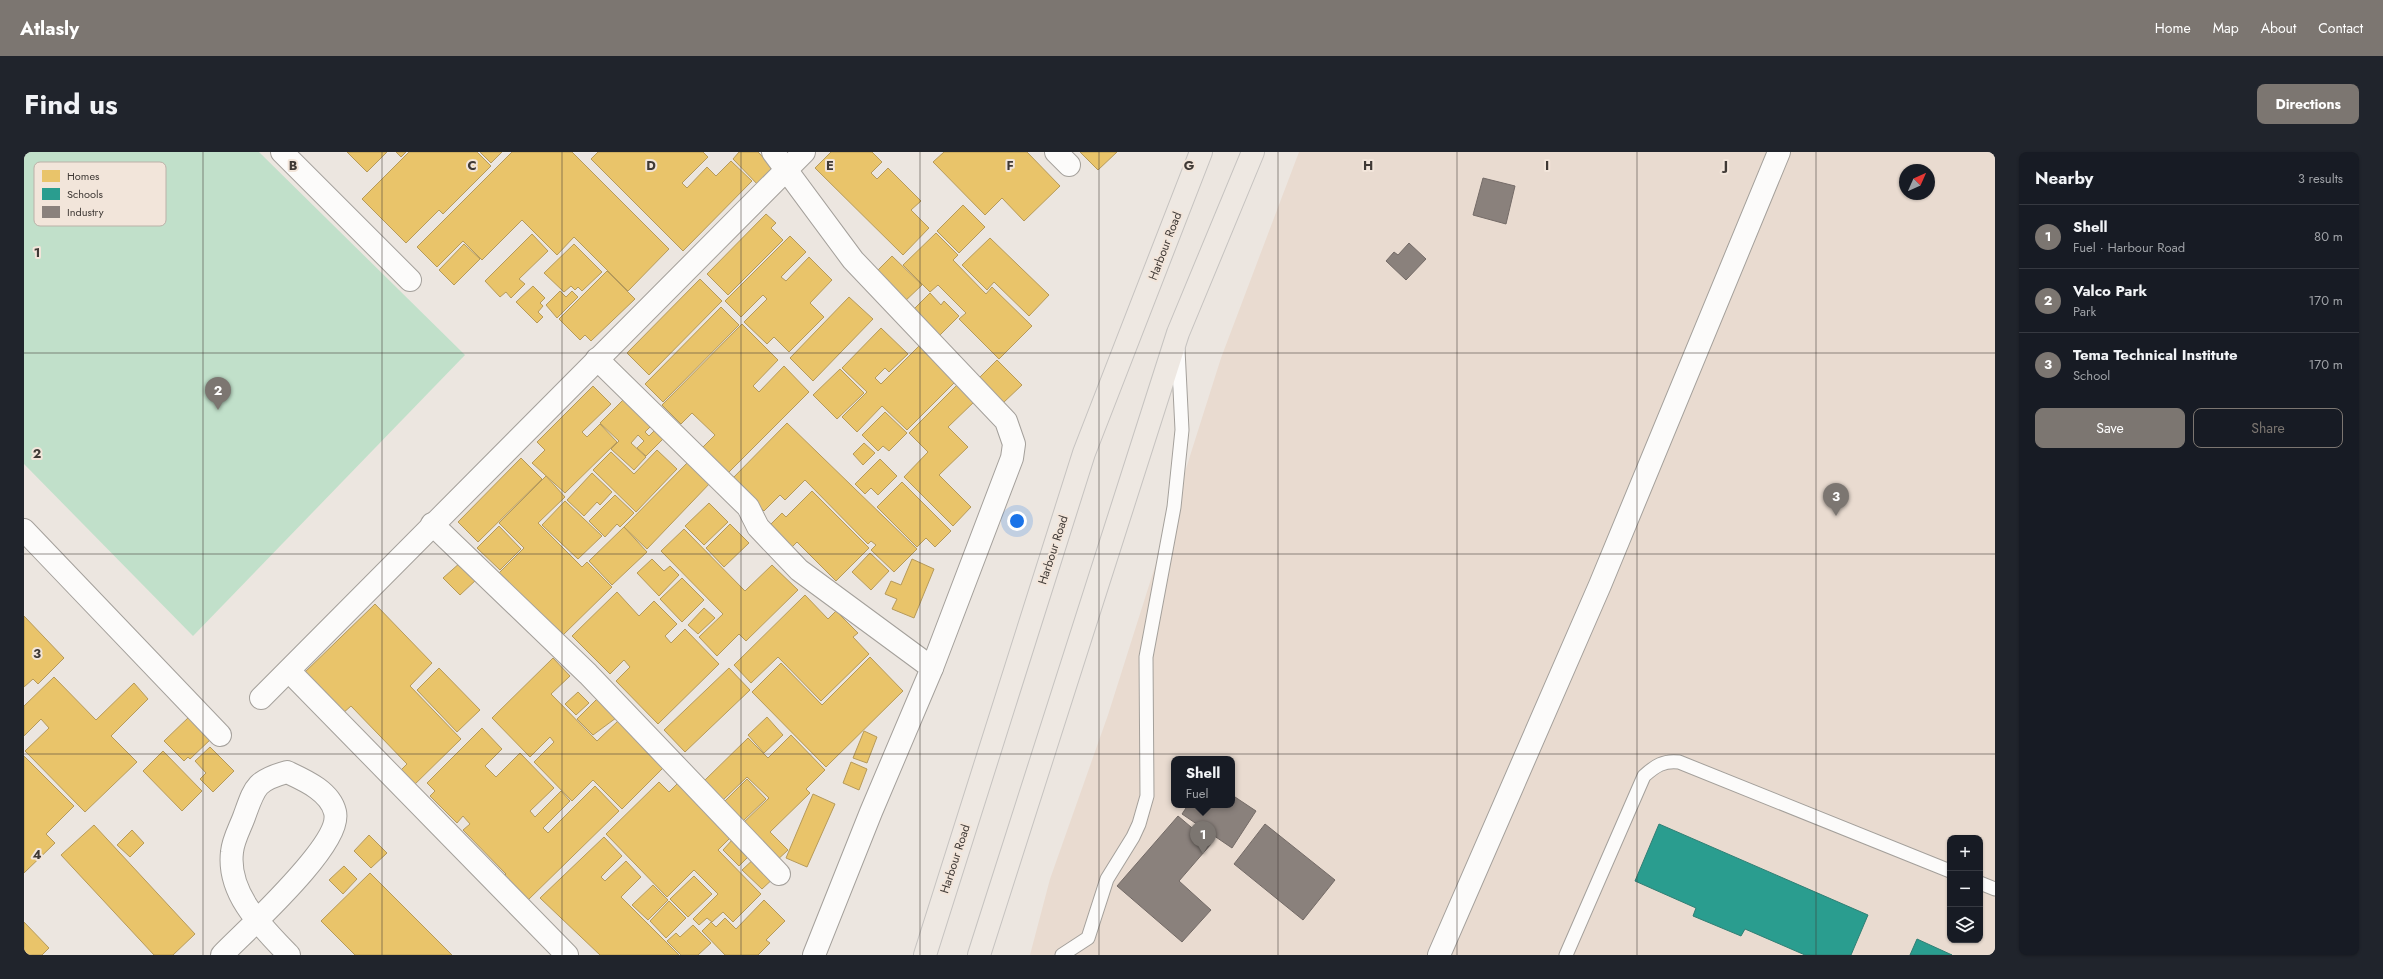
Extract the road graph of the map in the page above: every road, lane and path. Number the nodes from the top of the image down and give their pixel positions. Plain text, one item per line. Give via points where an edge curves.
1 (282, 152) edge
2 (773, 152) edge
3 (804, 152) edge
4 (1201, 152) edge
5 (1253, 152) edge
6 (1779, 152) edge
7 (786, 170) junction
8 (410, 280) dead end
9 (1178, 332) junction
10 (597, 359) junction
11 (432, 524) junction
12 (24, 530) edge
13 (932, 668) junction
14 (289, 671) junction
15 (261, 698) dead end
16 (220, 735) dead end
17 (1947, 870) edge
18 (779, 874) dead end
19 (1983, 884) edge
20 (1995, 889) edge
21 (256, 920) junction
22 (222, 955) edge
23 (289, 955) edge
24 (567, 955) edge
25 (814, 955) edge
26 (925, 955) edge
27 (979, 955) edge
28 (1062, 955) edge
29 (1439, 955) edge
30 (1566, 955) edge

1 - 8 street
2 - 7 street
3 - 7 street
4 - 26 highway, Harbour Road via 1084,453
5 - 9 highway
6 - 29 street via 1600,586
7 - 10 street
7 - 13 street via 853,260 1006,421 1011,431 1014,444 1012,458
9 - 27 highway
9 - 28 lane via 1182,430 1174,507 1146,657 1147,796 1136,831 1107,879 1088,938
10 - 11 street
10 - 13 street via 748,507 758,526 800,570
11 - 14 street
11 - 18 street via 588,674
12 - 16 street
13 - 25 street
14 - 15 street
14 - 24 street
17 - 30 lane via 1680,762 1668,760 1652,768 1644,776
19 - 20 lane
21 - 21 street via 312,863 335,826 335,811 326,796 287,772 269,777 254,788 232,851 233,880
21 - 22 street
21 - 23 street

